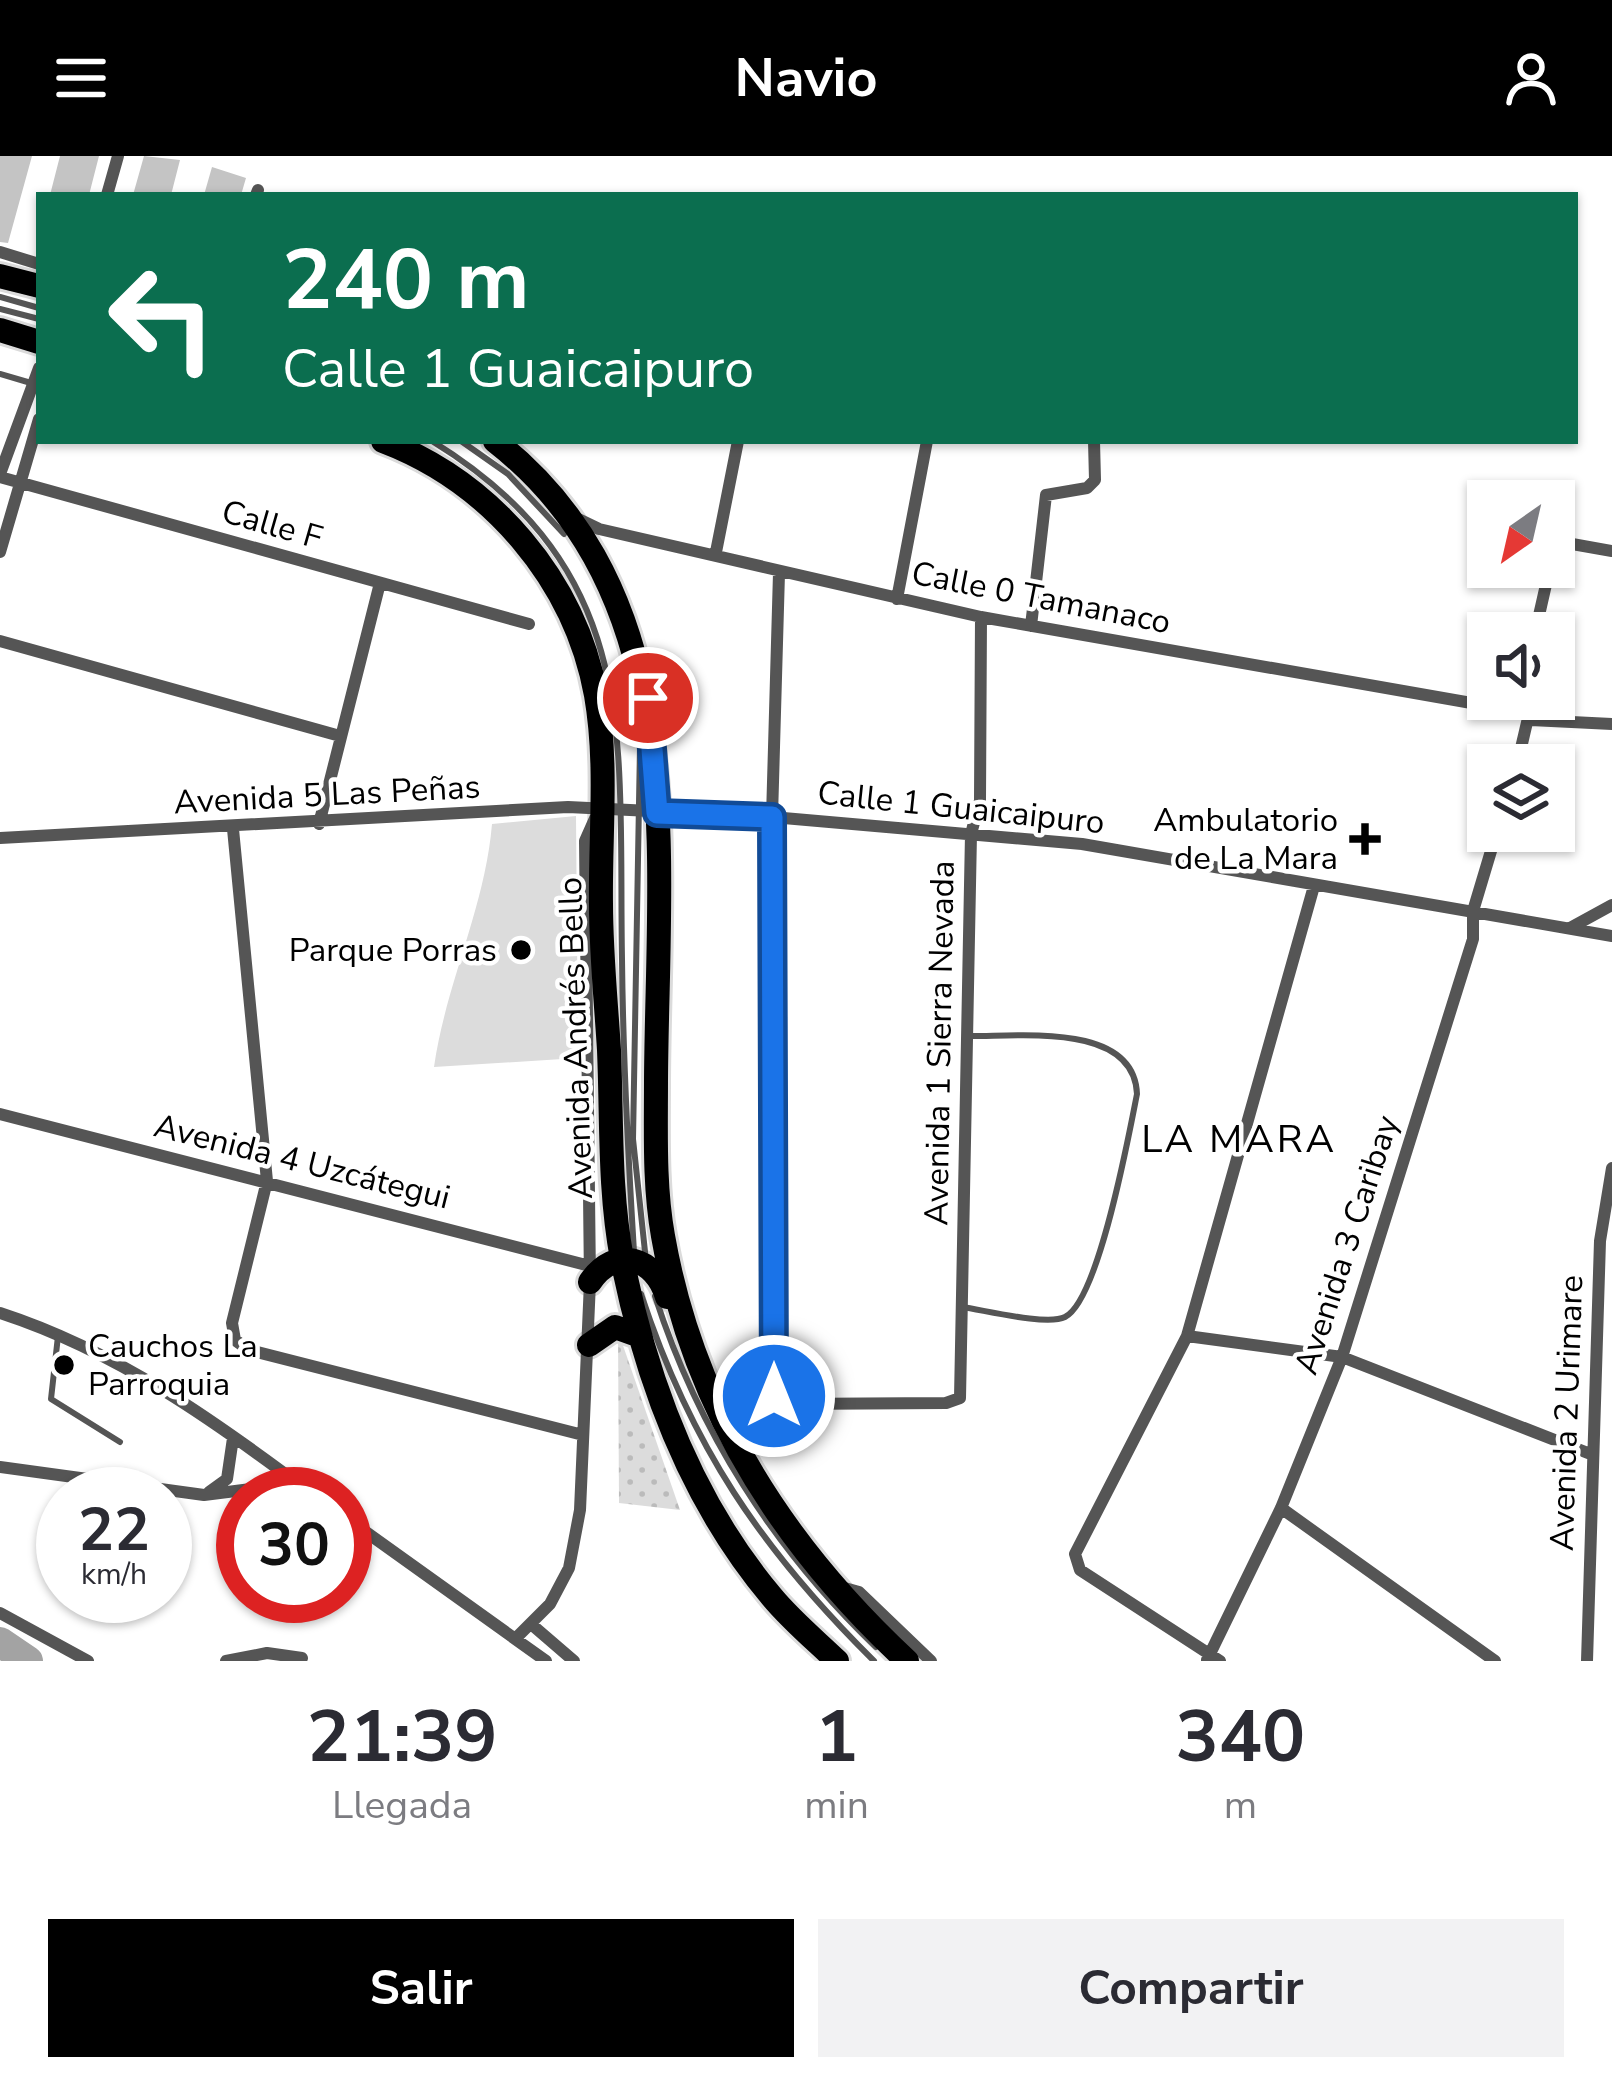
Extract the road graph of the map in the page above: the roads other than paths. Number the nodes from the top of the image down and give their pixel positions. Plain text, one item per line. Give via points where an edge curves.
1 (118, 156) edge
2 (108, 192) edge
3 (0, 252) edge
4 (0, 275) edge
5 (36, 280) edge
6 (36, 281) edge
7 (0, 297) edge
8 (36, 307) edge
9 (0, 309) edge
10 (36, 319) edge
11 (0, 330) edge
12 (36, 341) edge
13 (0, 374) edge
14 (36, 378) edge
15 (34, 384) junction
16 (36, 429) edge
17 (390, 444) edge
18 (436, 444) edge
19 (465, 444) edge
20 (498, 444) edge
21 (737, 444) edge
22 (927, 444) edge
23 (1094, 444) edge
24 (0, 475) edge
25 (20, 482) junction
26 (563, 508) junction
27 (1575, 544) edge
28 (1612, 551) edge
29 (0, 552) edge
30 (716, 552) junction
31 (779, 573) junction
32 (380, 584) junction
33 (897, 599) junction
34 (981, 617) junction
35 (530, 624) dead end
36 (1031, 626) junction
37 (0, 641) edge
38 (1467, 697) edge
39 (1531, 720) joint
40 (1612, 724) edge
41 (340, 736) junction
42 (1524, 744) edge
43 (612, 809) junction
44 (649, 812) junction
45 (772, 817) junction
46 (320, 824) junction
47 (233, 829) junction
48 (971, 834) junction
49 (0, 838) edge
50 (1491, 852) edge
51 (1314, 886) junction
52 (1612, 905) edge
53 (1474, 911) junction
54 (1570, 928) junction
55 (1612, 936) edge
56 (967, 1036) junction
57 (0, 1114) edge
58 (1612, 1168) edge
59 (267, 1180) junction
60 (663, 1236) junction
61 (1606, 1242) edge
62 (618, 1273) junction
63 (962, 1307) junction
64 (0, 1313) edge
65 (59, 1332) junction
66 (640, 1336) junction
67 (1187, 1336) junction
68 (589, 1345) junction
69 (1342, 1357) junction
70 (727, 1428) junction
71 (583, 1435) junction
72 (232, 1438) junction
73 (120, 1442) dead end
74 (1593, 1455) junction
75 (0, 1467) edge
76 (274, 1467) edge
77 (216, 1494) edge
78 (204, 1495) junction
79 (1281, 1508) junction
80 (372, 1536) edge
81 (829, 1584) junction
82 (0, 1613) edge
83 (531, 1624) junction
84 (516, 1638) junction
85 (302, 1658) edge
86 (1212, 1659) edge
87 (88, 1661) edge
88 (226, 1661) edge
89 (546, 1661) edge
90 (574, 1661) edge
91 (836, 1661) edge
92 (874, 1661) edge
93 (891, 1661) edge
94 (907, 1661) edge
95 (931, 1661) edge
96 (1495, 1661) edge
97 (1587, 1661) edge

1 - 2 street
3 - 5 street
4 - 6 highway
7 - 8 lane
9 - 10 lane
11 - 12 highway
13 - 15 lane
14 - 15 street
15 - 24 street
16 - 25 street
17 - 43 highway, Avenida Andrés Bello via 429,462 502,516 561,598 596,698
18 - 43 lane via 510,500 580,598 614,688
19 - 44 lane via 542,507 592,577 635,697
20 - 26 highway
21 - 30 street
22 - 33 street
23 - 36 street via 1095,480 1046,495
24 - 25 street, Calle F
25 - 29 street
25 - 32 street, Calle F
26 - 30 street, Calle 0 Tamanaco via 591,527
26 - 44 highway via 604,571 637,652 651,718
27 - 28 street
30 - 31 street, Calle 0 Tamanaco
31 - 33 street, Calle 0 Tamanaco
31 - 45 street
32 - 35 street, Calle F
32 - 41 street
33 - 34 street, Calle 0 Tamanaco
34 - 36 street, Calle 0 Tamanaco
34 - 48 street, Avenida 1 Sierra Nevada via 980,800
36 - 38 street, Calle 0 Tamanaco
37 - 41 street
39 - 40 street
39 - 42 street
41 - 46 street
43 - 44 street, Avenida 5 Las Peñas
43 - 46 street, Avenida 5 Las Peñas
43 - 62 highway, Avenida Andrés Bello
44 - 45 street, Calle 1 Guaicaipuro
44 - 60 highway
44 - 62 lane
45 - 48 street, Calle 1 Guaicaipuro
45 - 63 street, Avenida 1 Sierra Nevada via 774,1396 784,1404 960,1399
46 - 47 street, Avenida 5 Las Peñas
47 - 49 street, Avenida 5 Las Peñas
47 - 59 street
48 - 51 street, Calle 1 Guaicaipuro via 1082,844
48 - 56 street, Avenida 1 Sierra Nevada
50 - 53 street, Avenida 3 Caribay
51 - 53 street, Calle 1 Guaicaipuro
51 - 67 street
52 - 54 street
53 - 54 street, Calle 1 Guaicaipuro
53 - 69 street, Avenida 3 Caribay via 1473,939
54 - 55 street, Calle 1 Guaicaipuro
56 - 63 street, Avenida 1 Sierra Nevada
56 - 63 lane via 1096,1044 1126,1066 1137,1094 1118,1191 1072,1311 1052,1320
57 - 59 street, Avenida 4 Uzcátegui
58 - 61 street, Avenida 2 Urimare
59 - 62 street, Avenida 4 Uzcátegui
59 - 71 street via 232,1323 236,1340 249,1350
60 - 62 highway via 657,1250
60 - 70 highway via 689,1336
61 - 74 street, Avenida 2 Urimare
62 - 66 highway, Avenida Andrés Bello
62 - 68 street
62 - 70 highway via 660,1276 697,1388
62 - 92 lane via 723,1482 796,1580
62 - 93 lane via 751,1497 809,1578
64 - 65 street
65 - 72 street
65 - 73 lane via 51,1399
66 - 68 highway via 606,1329
66 - 91 highway, Avenida Andrés Bello via 667,1420 722,1525 772,1598
67 - 69 street
67 - 86 street via 1075,1554 1080,1570
68 - 71 street
69 - 74 street
69 - 79 street, Avenida 3 Caribay
70 - 81 highway via 776,1516
71 - 83 street via 569,1568
72 - 76 street
72 - 78 street via 227,1479
74 - 97 street, Avenida 2 Urimare
75 - 78 street
77 - 78 street
79 - 86 street, Avenida 3 Caribay
79 - 96 street
80 - 84 street
81 - 94 highway
81 - 95 street via 859,1592
82 - 87 street
83 - 84 street
83 - 90 street
84 - 89 street
85 - 88 street

